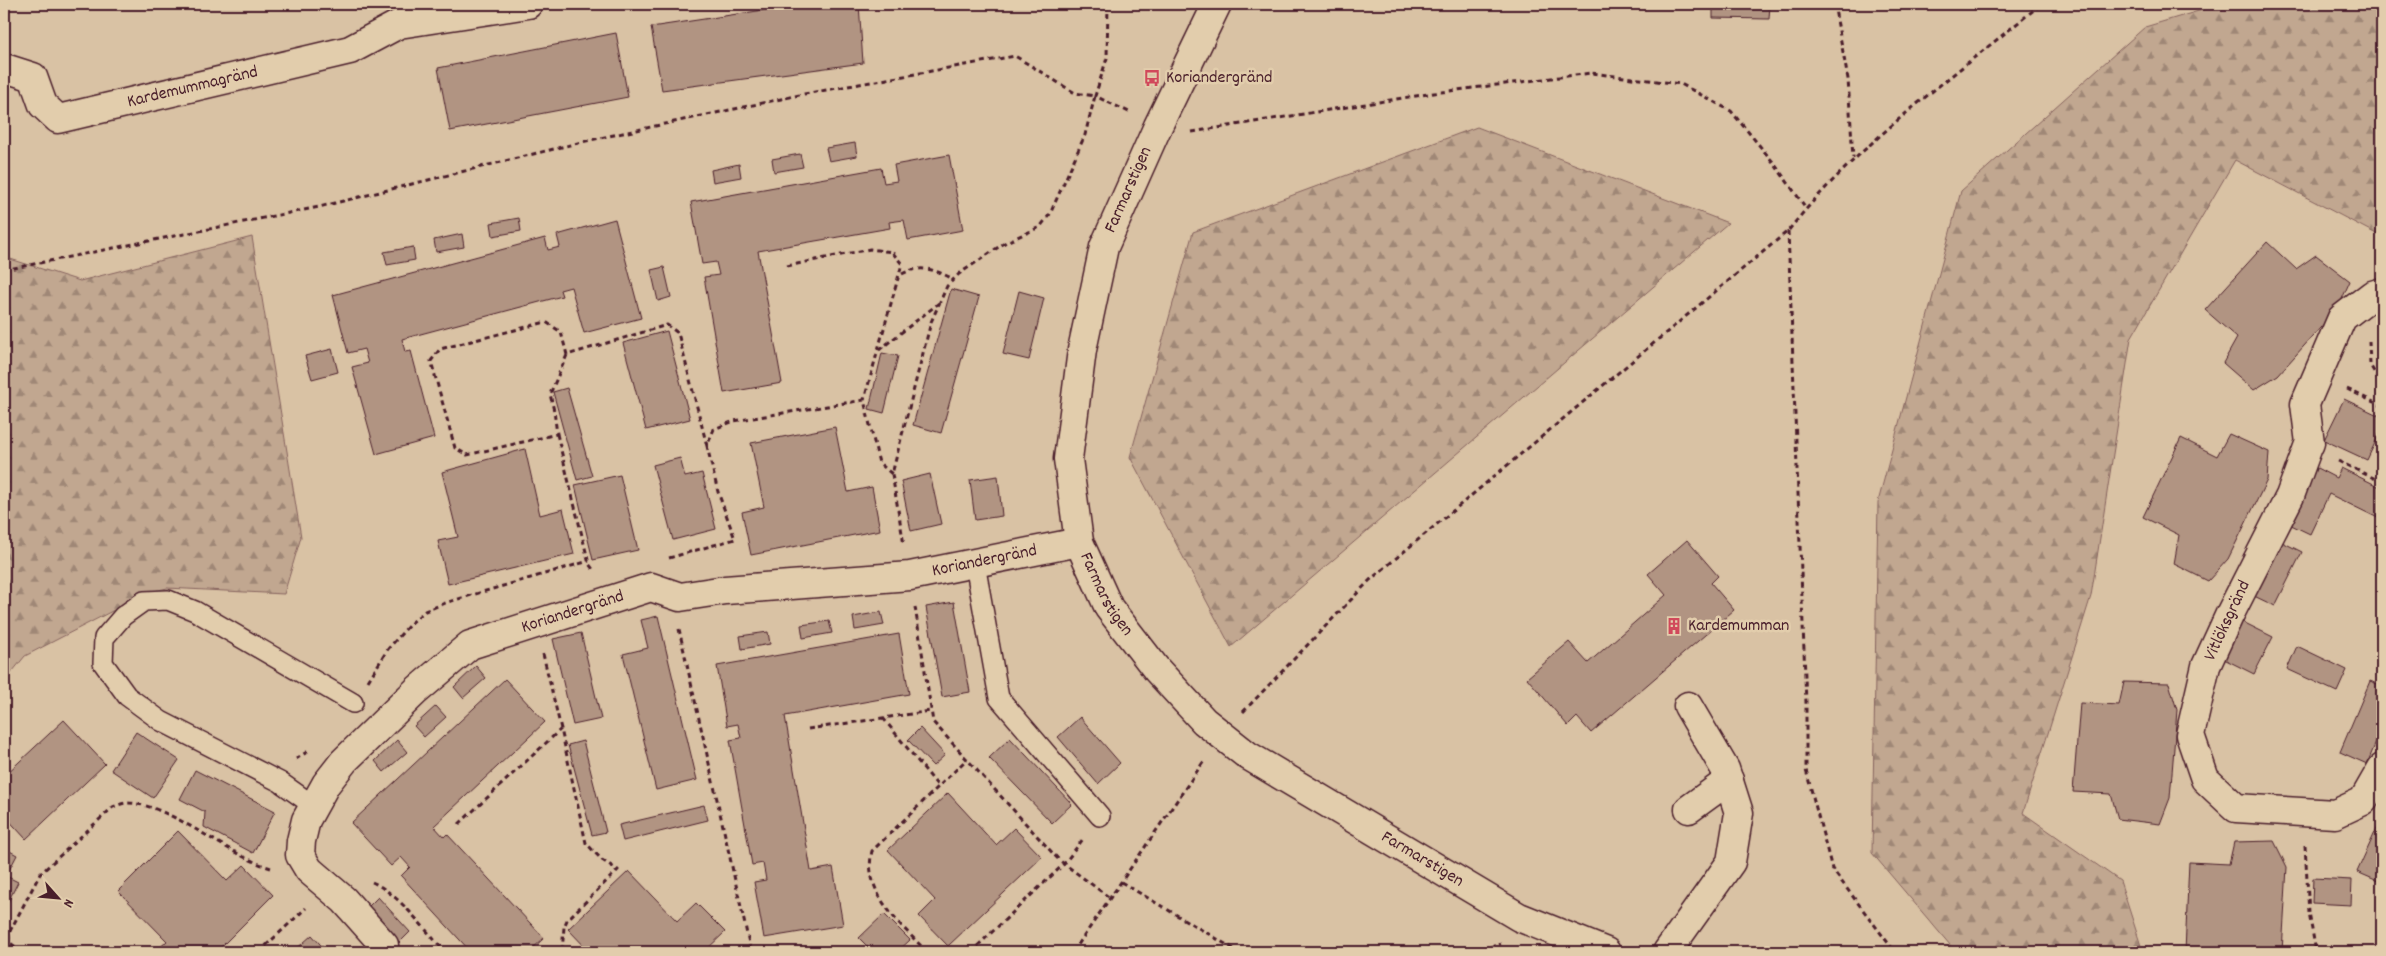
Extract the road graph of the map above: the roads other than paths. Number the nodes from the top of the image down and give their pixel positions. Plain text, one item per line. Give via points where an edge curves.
1 (528, 4) edge
2 (1217, 4) edge
3 (402, 14) edge
4 (4, 70) edge
5 (2377, 294) edge
6 (1079, 542) junction
7 (975, 564) junction
8 (353, 703) dead end
9 (1688, 706) dead end
10 (2382, 768) edge
11 (1729, 780) junction
12 (314, 806) junction
13 (1689, 809) dead end
14 (1100, 816) road end
15 (384, 952) edge
16 (1606, 952) edge
17 (1667, 952) edge

1 - 3 street, Kardemummagränd
2 - 6 street, Farmarstigen via 1104,247 1082,350 1068,459
3 - 4 street, Kardemummagränd via 350,50 58,119 42,105 33,77
5 - 10 street, Vitlöksgränd via 2342,318 2305,404 2310,443 2290,496 2206,666 2190,735 2205,779 2236,808 2335,814 2364,801
6 - 7 street, Koriandergränd
6 - 16 street, Farmarstigen via 1109,608 1157,670 1204,721 1247,756 1519,917
7 - 12 street, Koriandergränd via 910,576 725,590 680,597 651,587 470,645 416,691 344,761
7 - 14 lane via 999,698
8 - 12 lane via 195,611 168,600 144,601 123,616 104,638 103,663 128,696 161,721 280,782
9 - 11 street
11 - 13 street
11 - 17 street via 1739,813 1731,862
12 - 15 street, Koriandergränd via 306,820 300,855 309,870 344,900 384,944

